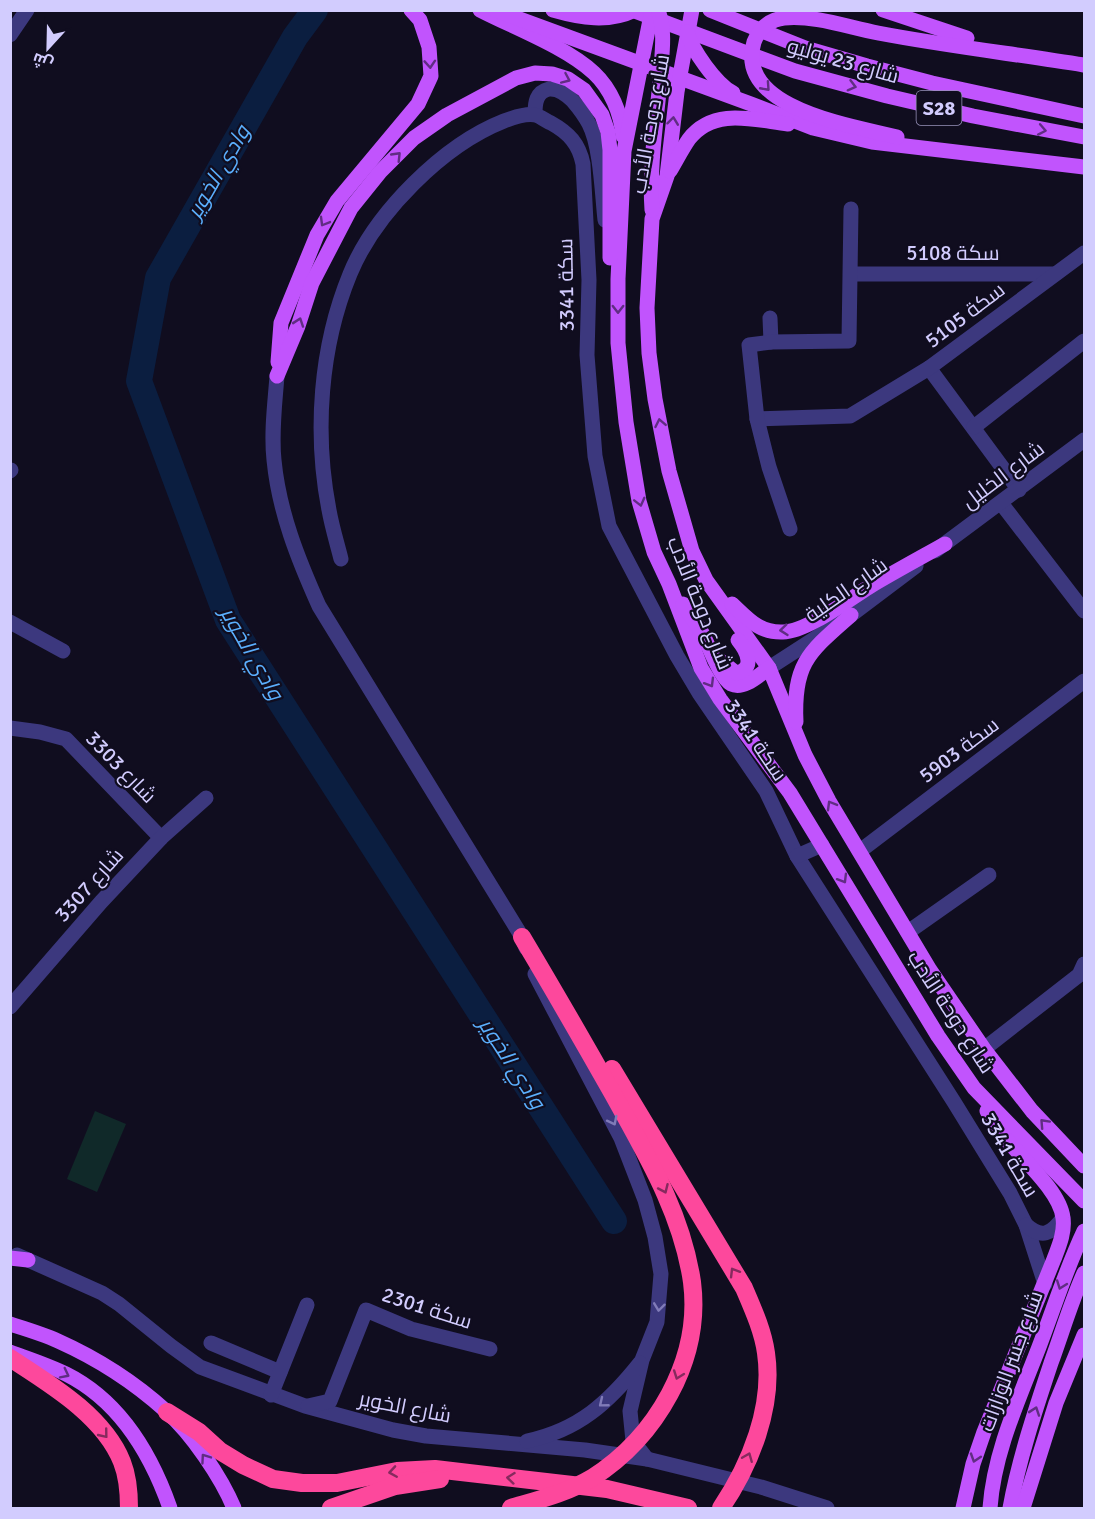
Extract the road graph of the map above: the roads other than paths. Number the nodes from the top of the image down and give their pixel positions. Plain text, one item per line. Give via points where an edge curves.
1 (27, 10) edge
2 (411, 10) edge
3 (480, 10) edge
4 (495, 10) edge
5 (554, 10) edge
6 (634, 10) edge
7 (652, 10) edge
8 (658, 10) edge
9 (710, 10) edge
10 (813, 10) edge
11 (883, 10) edge
12 (687, 11) edge
13 (662, 27) junction
14 (687, 32) junction
15 (10, 36) edge
16 (967, 38) junction
17 (646, 42) junction
18 (642, 65) junction
19 (1084, 65) edge
20 (660, 71) junction
21 (679, 78) junction
22 (658, 103) junction
23 (633, 104) junction
24 (751, 104) junction
25 (535, 114) junction
26 (1084, 116) edge
27 (813, 128) junction
28 (1084, 137) edge
29 (624, 151) junction
30 (953, 151) junction
31 (1084, 167) edge
32 (667, 176) junction
33 (851, 209) dead end
34 (652, 219) junction
35 (1084, 254) edge
36 (609, 258) junction
37 (851, 274) junction
38 (1055, 274) junction
39 (618, 279) junction
40 (770, 318) dead end
41 (1084, 341) edge
42 (771, 342) junction
43 (929, 368) junction
44 (277, 376) junction
45 (757, 419) junction
46 (974, 427) junction
47 (1084, 440) edge
48 (1019, 490) junction
49 (1001, 503) junction
50 (790, 529) dead end
51 (945, 544) junction
52 (341, 559) dead end
53 (706, 580) junction
54 (669, 584) junction
55 (1084, 611) edge
56 (850, 615) junction
57 (10, 622) edge
58 (708, 645) junction
59 (63, 651) dead end
60 (768, 668) junction
61 (1084, 681) edge
62 (10, 728) edge
63 (797, 734) junction
64 (206, 798) dead end
65 (160, 838) junction
66 (822, 844) junction
67 (860, 851) junction
68 (796, 856) junction
69 (989, 875) dead end
70 (908, 932) junction
71 (522, 937) junction
72 (1084, 964) edge
73 (10, 1007) edge
74 (984, 1049) junction
75 (974, 1088) junction
76 (1084, 1166) edge
77 (1084, 1201) edge
78 (1063, 1218) junction
79 (1026, 1224) junction
80 (1084, 1231) edge
81 (10, 1252) edge
82 (10, 1258) edge
83 (28, 1260) junction
84 (1083, 1277) edge
85 (1045, 1284) junction
86 (307, 1305) dead end
87 (10, 1317) edge
88 (10, 1324) edge
89 (1084, 1335) edge
90 (57, 1341) junction
91 (211, 1342) dead end
92 (490, 1349) dead end
93 (10, 1352) edge
94 (10, 1358) edge
95 (642, 1360) junction
96 (280, 1371) junction
97 (271, 1395) junction
98 (305, 1406) junction
99 (167, 1412) junction
100 (515, 1444) junction
101 (647, 1459) junction
102 (472, 1473) junction
103 (395, 1486) junction
104 (967, 1504) edge
105 (129, 1509) edge
106 (170, 1509) edge
107 (234, 1509) edge
108 (331, 1509) edge
109 (368, 1509) edge
110 (511, 1509) edge
111 (688, 1509) edge
112 (721, 1509) edge
113 (826, 1509) edge
114 (990, 1509) edge
115 (1010, 1509) edge
116 (1023, 1509) edge

1 - 15 street
2 -> 44 main road via 420,20 429,47 431,76 418,104 337,201 317,235 281,322
3 - 29 main road via 566,53 595,74 621,118
4 - 18 main road
5 - 6 main road via 601,19 624,16
6 -> 28 main road, شارع 23 يوليو / S28 via 795,71 919,104
7 - 17 main road, شارع دوحة الأدب
8 - 13 main road
9 - 26 main road, شارع 23 يوليو / S28 via 805,48 932,83
10 - 16 main road
11 - 16 main road
12 - 13 main road
12 - 14 main road
13 - 17 main road
13 - 20 main road
14 - 21 main road, شارع دوحة الأدب
14 - 24 main road via 704,63 725,89
16 - 19 main road
17 - 18 main road, شارع دوحة الأدب
18 - 20 main road
18 - 23 main road, شارع دوحة الأدب
19 -> 30 main road via 801,17 766,23 755,41 752,59 758,79 777,99 815,116
20 - 21 main road
20 - 22 main road
21 - 24 main road
32 -> 21 main road, شارع دوحة الأدب
22 - 23 main road via 656,87 648,80 641,84
22 - 34 main road
23 - 29 main road, شارع دوحة الأدب
24 - 27 main road
25 - 36 street, سكة 3341 via 538,96 554,88 566,94 590,126 597,152
25 - 52 street via 484,129 424,173 381,220 350,273 331,336 321,418 329,510
25 - 68 street, سكة 3341 via 567,132 580,151 583,164 589,280 587,355 595,456 609,526 677,656 766,791
27 - 30 main road via 872,142
27 - 32 main road via 724,117 707,123 689,140
29 - 39 main road, شارع دوحة الأدب
30 - 31 main road
32 - 34 main road, شارع دوحة الأدب
33 - 37 street
53 -> 34 main road, شارع دوحة الأدب via 681,516 655,399 647,308
35 - 38 street, سكة 5105
36 - 39 main road
44 -> 36 main road via 312,284 351,208 414,138 447,115 516,78 535,73 568,79 584,90 602,115 610,150
37 - 38 street, سكة 5108
37 - 42 street via 849,341
38 - 43 street, سكة 5105
39 -> 54 main road, شارع دوحة الأدب via 618,343 639,501 654,552
40 - 42 street
41 - 46 street
42 - 45 street via 749,345
43 - 45 street, سكة 5105 via 850,416
43 - 46 street, سكة 5105
44 - 71 street via 274,457 279,499 298,560 319,606
45 - 50 street
46 - 48 street, سكة 5105
47 - 48 street, شارع الخليل
48 - 49 street, شارع الخليل
49 - 51 street, شارع الخليل
49 - 55 street
51 -> 53 main road via 831,612 785,632 752,624
51 - 56 street, شارع الكلية
53 - 58 main road via 715,605 747,654 747,668 736,673 730,670
53 - 60 main road, شارع دوحة الأدب
54 - 58 main road
54 -> 66 main road, شارع دوحة الأدب via 701,668
56 - 60 street, شارع الكلية
56 - 63 main road via 815,646 799,674
57 - 59 street
58 - 60 main road via 732,684 750,682
60 - 63 main road, شارع دوحة الأدب
61 - 67 street, سكة 5903
62 - 65 street, 3303 شارع via 66,739
67 -> 63 main road, شارع دوحة الأدب via 829,801
64 - 65 street, 3307 شارع
65 - 73 street, 3307 شارع
66 - 68 street
66 -> 75 main road, شارع دوحة الأدب via 938,1036
67 - 70 main road, شارع دوحة الأدب
68 - 79 street, سكة 3341 via 954,1102
69 - 70 street
70 - 74 main road, شارع دوحة الأدب
71 -> 95 street via 538,982 621,1138 655,1237 660,1298 657,1322
71 -> 110 highway via 657,1174 675,1213 692,1284 692,1320 668,1399 628,1450 591,1478 560,1494
112 -> 71 highway via 749,1458 767,1393 766,1354 759,1324 744,1288 580,1016
72 - 74 street via 1079,975
76 -> 74 main road, شارع دوحة الأدب via 1032,1111
75 - 77 main road, شارع دوحة الأدب
75 - 78 main road via 997,1128 1059,1204
78 - 79 street, سكة 3341 via 1054,1230 1044,1233 1034,1232
78 - 85 main road via 1062,1238
79 - 85 street, سكة 3341
80 -> 114 main road, شارع جسر الوزارات via 1009,1426 992,1482
81 - 83 street, شارع الخوير
82 - 83 main road
83 - 97 street, شارع الخوير via 102,1293 200,1367
115 -> 84 main road, شارع جسر الوزارات via 1030,1423
85 -> 104 main road via 972,1464
86 - 96 street
87 - 90 main road
88 - 90 main road
89 - 116 main road via 1056,1403
90 - 99 main road via 99,1362
91 - 96 street
92 - 98 street, سكة 2301 via 411,1329 366,1310 330,1401
93 -> 106 main road via 68,1375 102,1400 143,1446
94 -> 105 highway via 60,1390 107,1436 122,1461
95 -> 100 street via 618,1391 570,1426
95 - 101 street via 630,1411 633,1441
96 - 97 street
97 - 98 street, شارع الخوير
98 - 100 street, شارع الخوير via 426,1436
102 -> 99 highway via 435,1469 397,1471 337,1483 302,1484 273,1479 243,1465
107 -> 99 main road via 202,1453
100 - 101 street, شارع الخوير
101 - 113 street, شارع الخوير via 761,1487
102 - 103 highway
111 -> 102 highway via 607,1489
103 - 108 highway
103 - 109 highway

